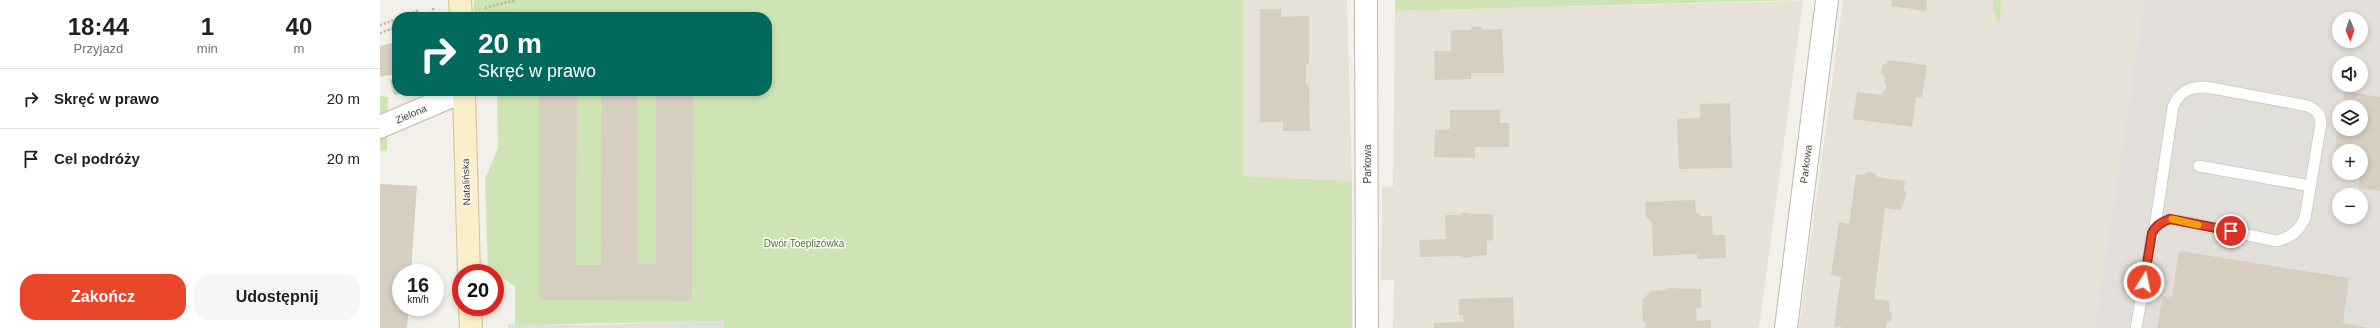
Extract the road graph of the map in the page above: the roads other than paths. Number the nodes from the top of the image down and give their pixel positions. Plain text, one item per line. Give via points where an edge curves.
1 (1366, 0) edge
2 (1827, 0) edge
3 (452, 96) edge
4 (464, 96) edge
5 (380, 127) edge
6 (2199, 166) dead end
7 (2311, 186) junction
8 (2155, 227) junction
9 (469, 264) edge
10 (470, 316) edge
11 (471, 328) edge
12 (1367, 328) edge
13 (1786, 328) edge
14 (2136, 328) edge

1 - 12 street, Parkowa
2 - 13 street, Parkowa
3 - 5 street, Zielona
4 - 9 main road, Natalińska
6 - 7 lane
7 - 8 lane via 2305,218 2301,227 2289,238 2277,241 2170,219
7 - 8 lane via 2321,123 2317,110 2308,106 2194,87 2185,90 2173,107
8 - 14 lane
10 - 11 main road

